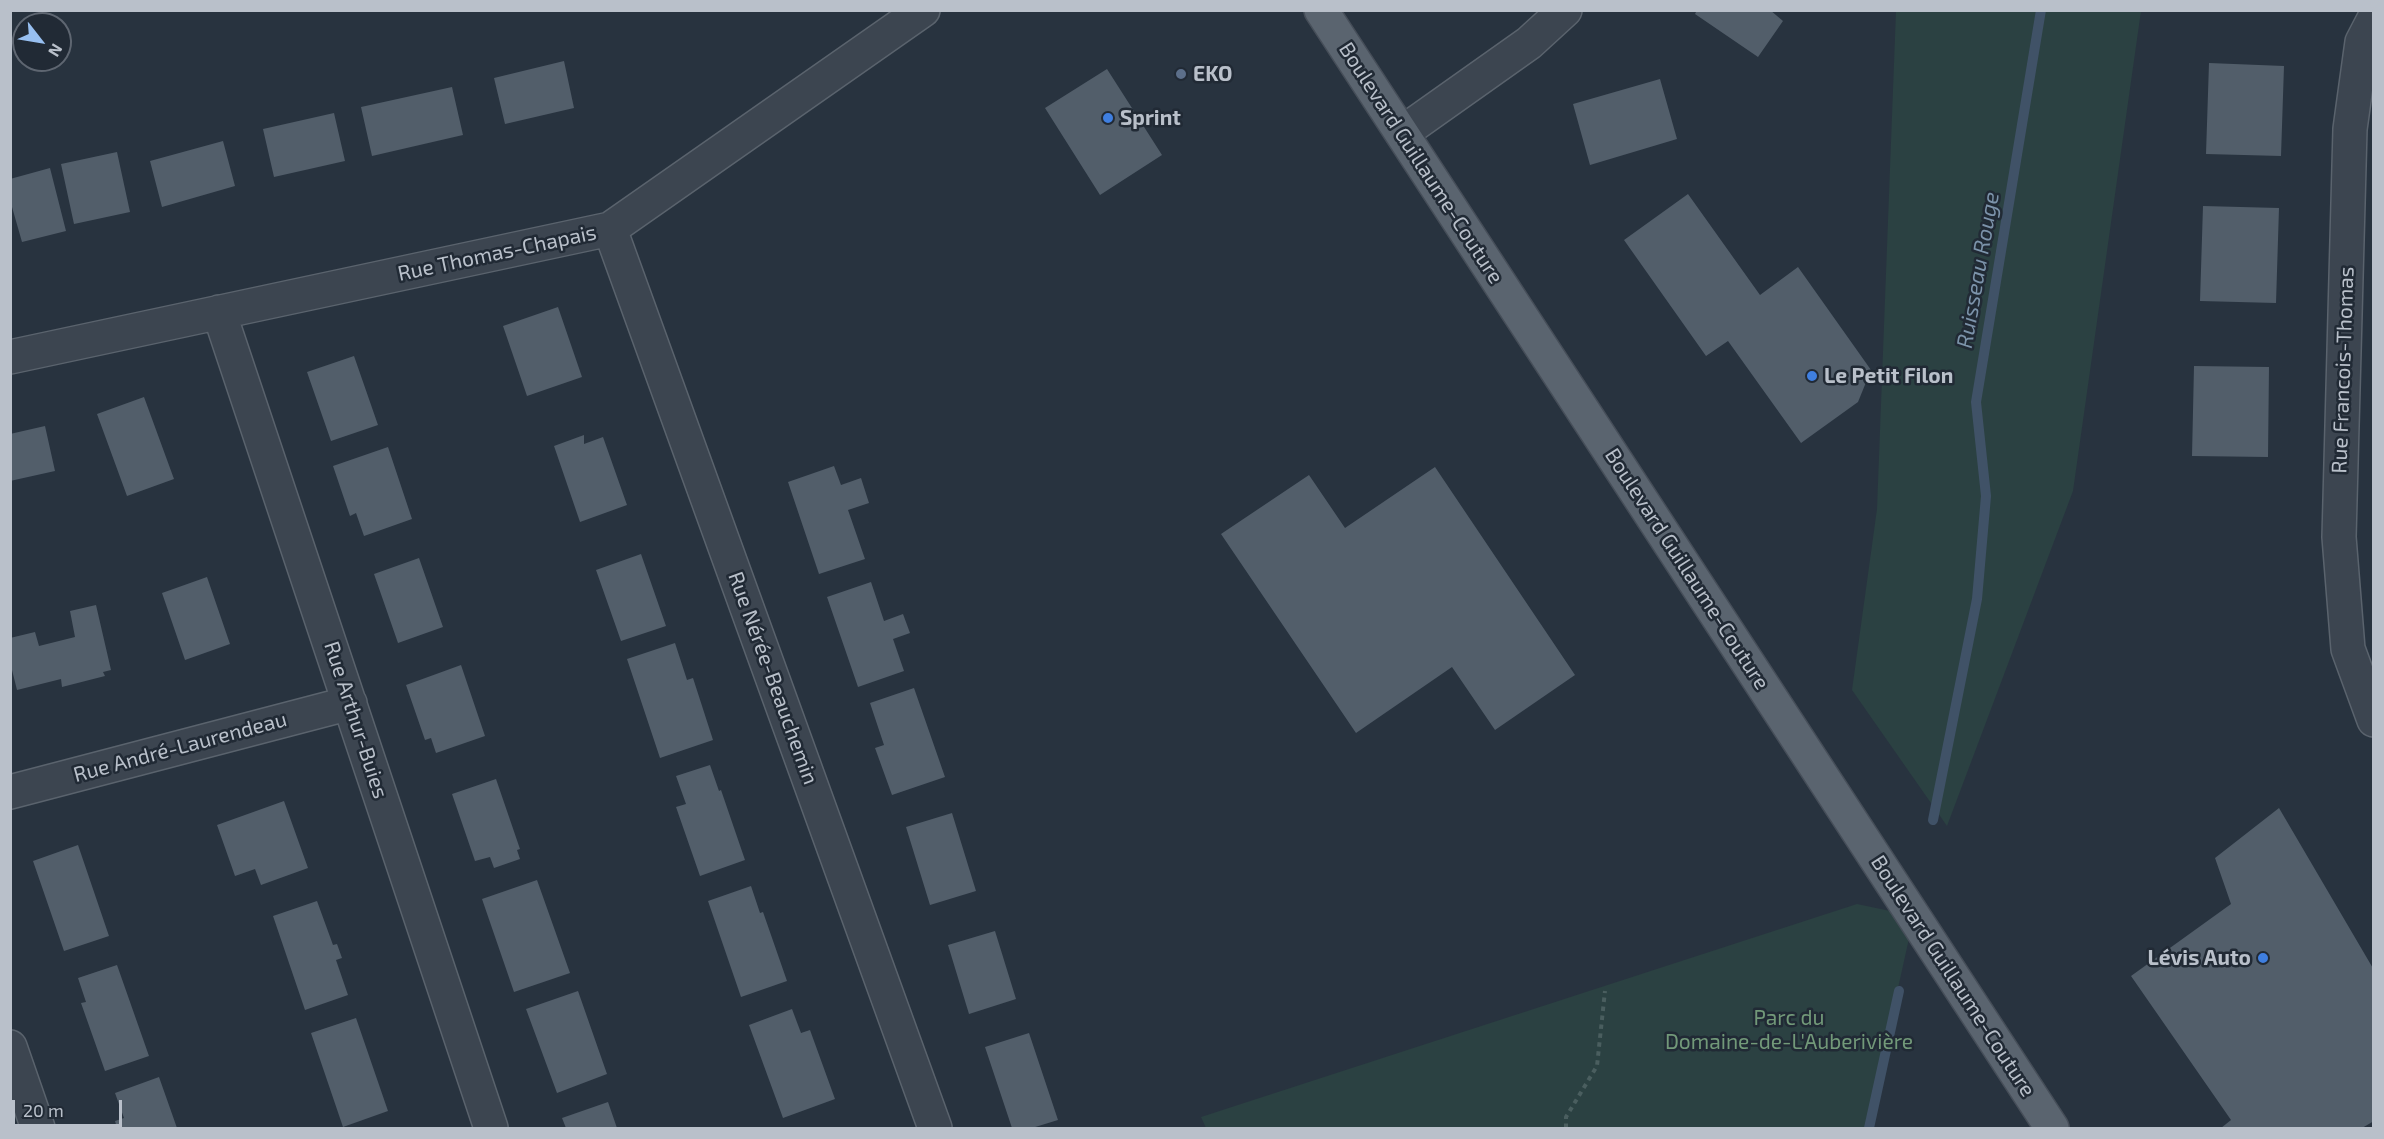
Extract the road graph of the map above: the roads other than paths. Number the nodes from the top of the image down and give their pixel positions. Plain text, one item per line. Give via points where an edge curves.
1 (1321, 10) edge
2 (1565, 10) edge
3 (921, 11) edge
4 (2373, 19) edge
5 (1402, 134) junction
6 (610, 229) junction
7 (219, 312) junction
8 (10, 357) edge
9 (350, 703) junction
10 (2373, 720) edge
11 (10, 792) edge
12 (10, 1047) edge
13 (38, 1128) edge
14 (491, 1128) edge
15 (935, 1128) edge
16 (2052, 1128) edge

1 - 5 main road, Boulevard Guillaume-Couture
2 - 5 street via 1529,43
3 - 6 street, Rue Thomas-Chapais
4 - 10 street, Rue Francois-Thomas via 2362,42 2350,129 2338,537 2348,649
5 - 16 main road, Boulevard Guillaume-Couture
6 - 7 street, Rue Thomas-Chapais
6 - 15 street, Rue Nérée-Beauchemin
7 - 8 street, Rue Thomas-Chapais
7 - 9 street, Rue Arthur-Buies
9 - 11 street, Rue André-Laurendeau
9 - 14 street, Rue Arthur-Buies
12 - 13 street

